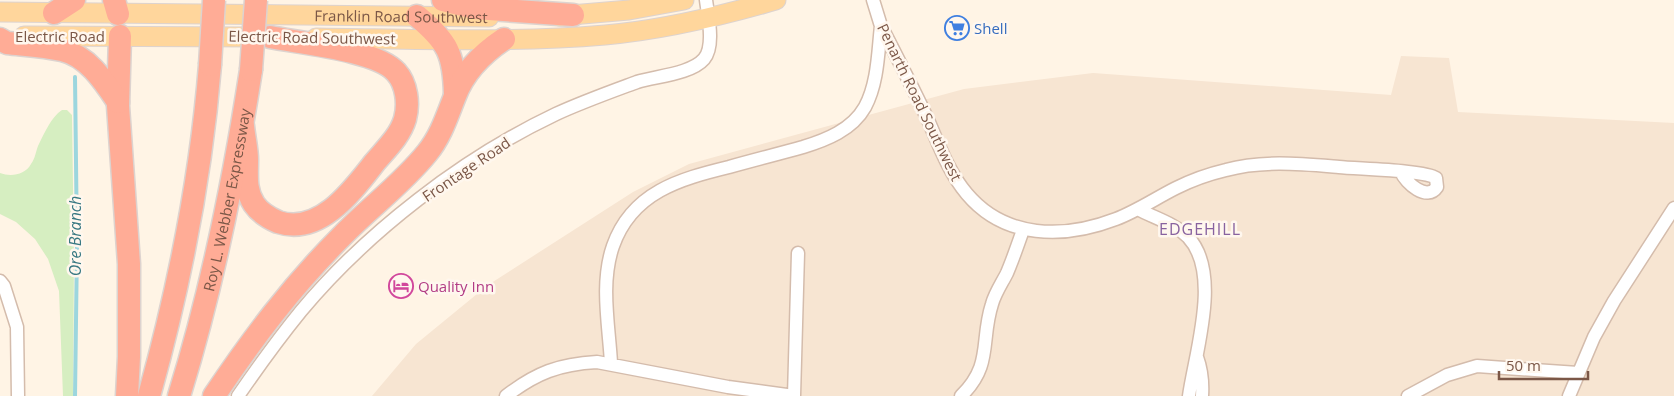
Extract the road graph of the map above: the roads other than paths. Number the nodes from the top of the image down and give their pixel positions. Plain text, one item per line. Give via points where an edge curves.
1 (74, 0) edge
2 (214, 0) edge
3 (256, 0) edge
4 (444, 0) edge
5 (684, 0) edge
6 (776, 0) edge
7 (873, 0) edge
8 (707, 9) edge
9 (0, 12) edge
10 (54, 14) junction
11 (573, 15) junction
12 (417, 16) junction
13 (117, 17) edge
14 (881, 26) junction
15 (0, 37) edge
16 (270, 37) junction
17 (441, 39) junction
18 (504, 39) junction
19 (455, 94) junction
20 (118, 102) junction
21 (243, 126) junction
22 (1400, 172) dead end
23 (1674, 208) edge
24 (1138, 209) junction
25 (1023, 230) junction
26 (798, 253) dead end
27 (0, 281) edge
28 (1197, 357) junction
29 (611, 363) junction
30 (1578, 374) junction
31 (18, 396) edge
32 (127, 396) edge
33 (149, 396) edge
34 (179, 396) edge
35 (214, 396) edge
36 (238, 396) edge
37 (506, 396) edge
38 (794, 396) edge
39 (961, 396) edge
40 (1189, 396) edge
41 (1202, 396) edge
42 (1408, 396) edge
43 (1569, 396) edge

1 - 10 highway
2 - 33 highway, Roy L. Webber Expressway, bridge via 207,110 190,222 178,285
3 - 21 highway, Roy L. Webber Expressway, bridge
4 - 11 highway via 475,8
5 - 11 main road, Franklin Road Southwest via 629,10
6 - 8 main road, Franklin Road Southwest
7 - 14 street, Penarth Road Southwest
8 - 18 main road, Franklin Road Southwest via 651,29 607,35
8 - 36 street, Frontage Road via 709,50 697,64 556,114 480,157 396,218 307,305
9 - 10 main road, Electric Road
10 - 13 main road, Electric Road Southwest
11 - 12 main road, Franklin Road Southwest
12 - 13 main road, Franklin Road Southwest
12 - 17 highway
13 - 15 main road, Electric Road
13 - 16 main road, Electric Road Southwest
13 - 20 highway
14 - 25 street, Penarth Road Southwest via 959,184 989,214
14 - 29 street via 871,94 850,125 817,143 689,177 656,192 629,216 613,246 608,264 606,283
15 - 20 highway via 7,43 63,50 80,58 104,81
16 - 17 main road, Electric Road Southwest
16 - 21 highway via 361,54 390,66 403,83 405,119 399,133 335,207 317,219 297,225 272,219 255,206 248,188
17 - 18 main road, Electric Road Southwest
17 - 19 highway via 453,63
18 - 19 highway via 481,57
19 - 35 highway via 449,115 428,152 305,274 253,338
20 - 32 highway via 129,264
21 - 34 highway, Roy L. Webber Expressway via 202,312
22 - 24 street, Penarth Road Southwest via 1327,166 1252,165 1202,177
23 - 30 street via 1614,301
24 - 25 street, Penarth Road Southwest via 1068,232
24 - 28 street via 1180,230 1198,253 1203,272 1203,311
25 - 39 street via 992,302 981,368
26 - 38 street
27 - 31 street via 17,327
28 - 40 street
28 - 41 street via 1202,369
29 - 37 street via 577,363 558,367 531,379
29 - 38 street via 728,387
30 - 42 street via 1478,366 1447,375
30 - 43 street

